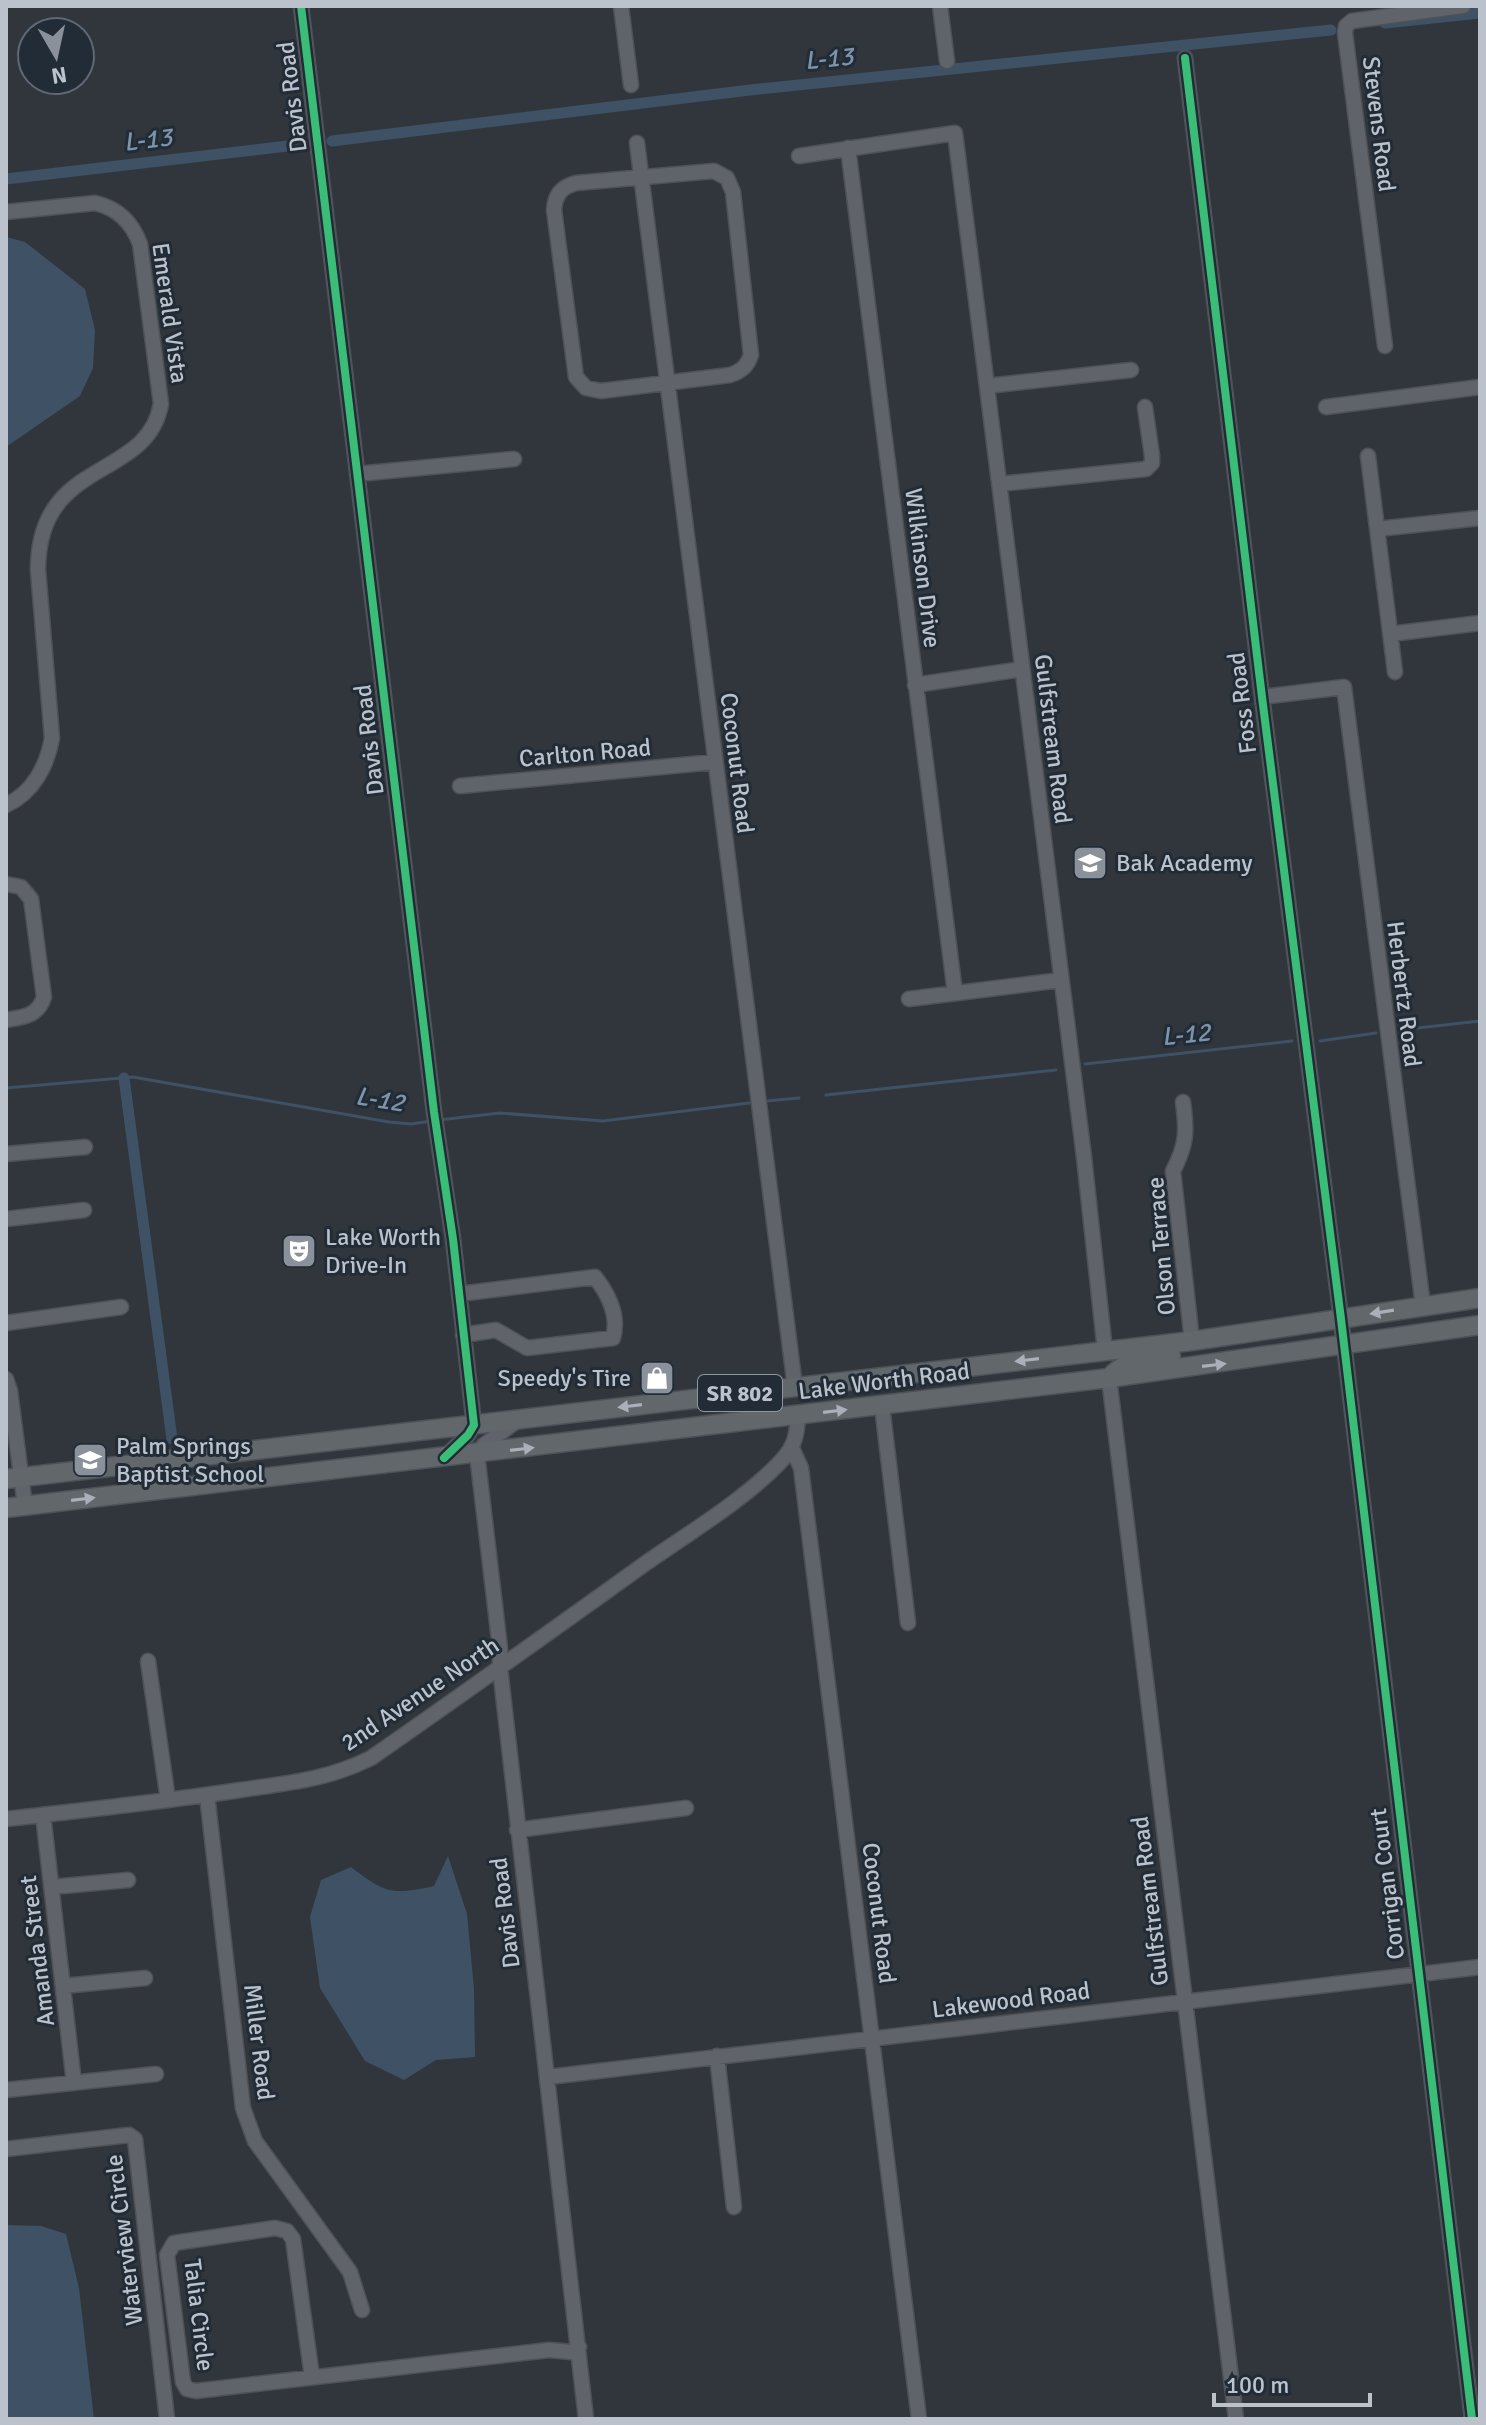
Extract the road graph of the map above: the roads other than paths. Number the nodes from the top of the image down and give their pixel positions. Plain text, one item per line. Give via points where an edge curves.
1 (301, 6) edge
2 (621, 6) edge
3 (940, 6) edge
4 (1463, 6) edge
5 (1185, 58) dead end
6 (947, 61) dead end
7 (631, 85) dead end
8 (637, 143) dead end
9 (848, 148) junction
10 (799, 156) dead end
11 (641, 177) junction
12 (6, 212) edge
13 (1385, 346) dead end
14 (1131, 370) dead end
15 (667, 383) junction
16 (987, 386) junction
17 (1480, 387) edge
18 (1145, 407) dead end
19 (1326, 407) dead end
20 (1368, 456) dead end
21 (514, 459) dead end
22 (357, 474) junction
23 (999, 484) junction
24 (1480, 518) edge
25 (1377, 529) junction
26 (1480, 623) edge
27 (1390, 634) junction
28 (1022, 669) junction
29 (1395, 672) dead end
30 (915, 685) junction
31 (1262, 697) junction
32 (714, 762) junction
33 (460, 786) dead end
34 (6, 805) edge
35 (6, 884) edge
36 (1061, 980) junction
37 (955, 993) junction
38 (909, 999) dead end
39 (6, 1020) edge
40 (1183, 1102) dead end
41 (85, 1147) dead end
42 (6, 1154) edge
43 (84, 1210) dead end
44 (6, 1219) edge
45 (459, 1294) junction
46 (1480, 1298) edge
47 (1423, 1306) junction
48 (121, 1307) dead end
49 (1341, 1319) junction
50 (6, 1323) edge
51 (1480, 1325) edge
52 (463, 1335) junction
53 (1192, 1341) junction
54 (1342, 1344) junction
55 (1105, 1351) junction
56 (873, 1378) junction
57 (1109, 1378) junction
58 (6, 1379) edge
59 (795, 1387) junction
60 (1024, 1388) junction
61 (882, 1406) junction
62 (798, 1416) junction
63 (518, 1420) junction
64 (474, 1425) junction
65 (712, 1426) junction
66 (792, 1448) junction
67 (477, 1454) junction
68 (444, 1458) junction
69 (14, 1478) edge
70 (16, 1507) edge
71 (908, 1623) dead end
72 (148, 1661) dead end
73 (500, 1668) junction
74 (207, 1795) junction
75 (168, 1800) junction
76 (686, 1808) dead end
77 (43, 1815) junction
78 (6, 1819) edge
79 (517, 1830) junction
80 (128, 1880) dead end
81 (52, 1887) junction
82 (1480, 1967) edge
83 (1418, 1975) junction
84 (145, 1978) dead end
85 (63, 1986) junction
86 (1184, 2002) junction
87 (873, 2038) junction
88 (717, 2056) junction
89 (156, 2074) dead end
90 (548, 2077) junction
91 (74, 2083) junction
92 (6, 2090) edge
93 (6, 2149) edge
94 (734, 2207) dead end
95 (362, 2310) dead end
96 (579, 2347) junction
97 (312, 2377) junction
98 (167, 2419) edge
99 (586, 2419) edge
100 (919, 2419) edge
101 (1236, 2419) edge
102 (1472, 2419) edge

1 - 22 street, Davis Road
2 - 7 street
3 - 6 street
4 - 13 street, Stevens Road via 1346,26
5 - 31 street, Foss Road
8 - 11 street, Coconut Road
9 - 10 street
9 - 16 street, Gulfstream Road via 955,133
9 - 30 street, Wilkinson Drive
11 - 15 street, Coconut Road
11 - 15 street via 714,171 732,184 751,355 744,368 730,375
11 - 15 street via 568,185 557,195 554,210 576,377 586,388 601,391
12 - 34 street, Emerald Vista via 95,203 108,206 134,228 161,404 144,442 77,484 42,529 38,570 52,738 31,787
14 - 16 street
15 - 32 street, Coconut Road
16 - 23 street, Gulfstream Road
17 - 19 street
18 - 23 street via 1152,456 1146,469
20 - 25 street
21 - 22 street
22 - 45 street, Davis Road
23 - 28 street, Gulfstream Road
24 - 25 street
25 - 27 street
26 - 27 street
27 - 29 street
28 - 30 street
28 - 36 street, Gulfstream Road
30 - 37 street, Wilkinson Drive
31 - 47 street, Herbertz Road via 1344,687
31 - 49 street, Foss Road
32 - 33 street, Carlton Road
32 - 59 street, Coconut Road
35 - 39 street via 21,887 31,899 44,997 31,1015
36 - 37 street
36 - 55 street, Gulfstream Road
37 - 38 street
40 - 53 street, Olson Terrace via 1187,1133 1173,1171
41 - 42 street
43 - 44 street
45 - 52 street, Davis Road
45 - 52 street via 595,1277 617,1323 613,1338 527,1348 496,1330
46 - 47 main road, Lake Worth Road / SR 802
47 -> 49 main road, Lake Worth Road / SR 802
48 - 50 street
49 - 53 main road, Lake Worth Road / SR 802
49 - 54 street, Foss Road
51 - 54 main road, Lake Worth Road / SR 802
52 - 64 street, Davis Road
53 - 55 main road, Lake Worth Road / SR 802
53 - 57 main road via 1181,1354 1128,1362
57 -> 54 main road, Lake Worth Road / SR 802
54 - 83 street, Corrigan Court
55 -> 56 main road, Lake Worth Road / SR 802
55 - 60 main road via 1088,1369 1032,1376
56 - 59 main road, Lake Worth Road / SR 802
56 - 62 main road via 853,1390 808,1399
57 - 60 main road, Lake Worth Road / SR 802
57 - 86 street, Gulfstream Road
58 - 69 street
59 -> 63 main road, Lake Worth Road / SR 802
59 - 65 main road via 792,1402 785,1406 741,1412
60 - 61 main road, Lake Worth Road / SR 802
62 -> 61 main road, Lake Worth Road / SR 802
61 - 71 street
62 - 65 main road, Lake Worth Road / SR 802
62 - 66 street, Coconut Road
63 - 64 main road, Lake Worth Road / SR 802
63 - 67 street
64 - 68 street
64 - 69 main road, Lake Worth Road / SR 802
67 -> 65 main road, Lake Worth Road / SR 802
66 - 73 street, 2nd Avenue North via 737,1498
66 - 87 street, Coconut Road via 800,1467
67 - 68 main road, Lake Worth Road / SR 802
67 - 73 street, Davis Road
70 -> 68 main road, Lake Worth Road / SR 802
69 - 70 street
72 - 75 street
73 - 74 street, 2nd Avenue North via 349,1769 328,1777
73 - 79 street, Davis Road
74 - 75 street, 2nd Avenue North
74 - 95 street, Miller Road via 243,2108 255,2141 350,2272
75 - 77 street, 2nd Avenue North
76 - 79 street
77 - 78 street, 2nd Avenue North
77 - 81 street, Amanda Street
79 - 90 street, Davis Road
80 - 81 street
81 - 85 street, Amanda Street
82 - 83 street, Lakewood Road
83 - 86 street, Lakewood Road
83 - 102 street, Corrigan Court
84 - 85 street
85 - 91 street, Amanda Street
86 - 87 street, Lakewood Road
86 - 101 street, Gulfstream Road
87 - 88 street, Lakewood Road
87 - 100 street, Coconut Road
88 - 90 street, Lakewood Road
88 - 94 street
89 - 91 street
90 - 96 street, Davis Road
91 - 92 street
93 - 98 street, Waterview Circle via 129,2135 135,2139
96 - 97 street, Talia Circle via 564,2343 549,2350
96 - 99 street, Davis Road
97 - 97 street, Talia Circle via 293,2239 287,2231 261,2230 169,2248 187,2389

